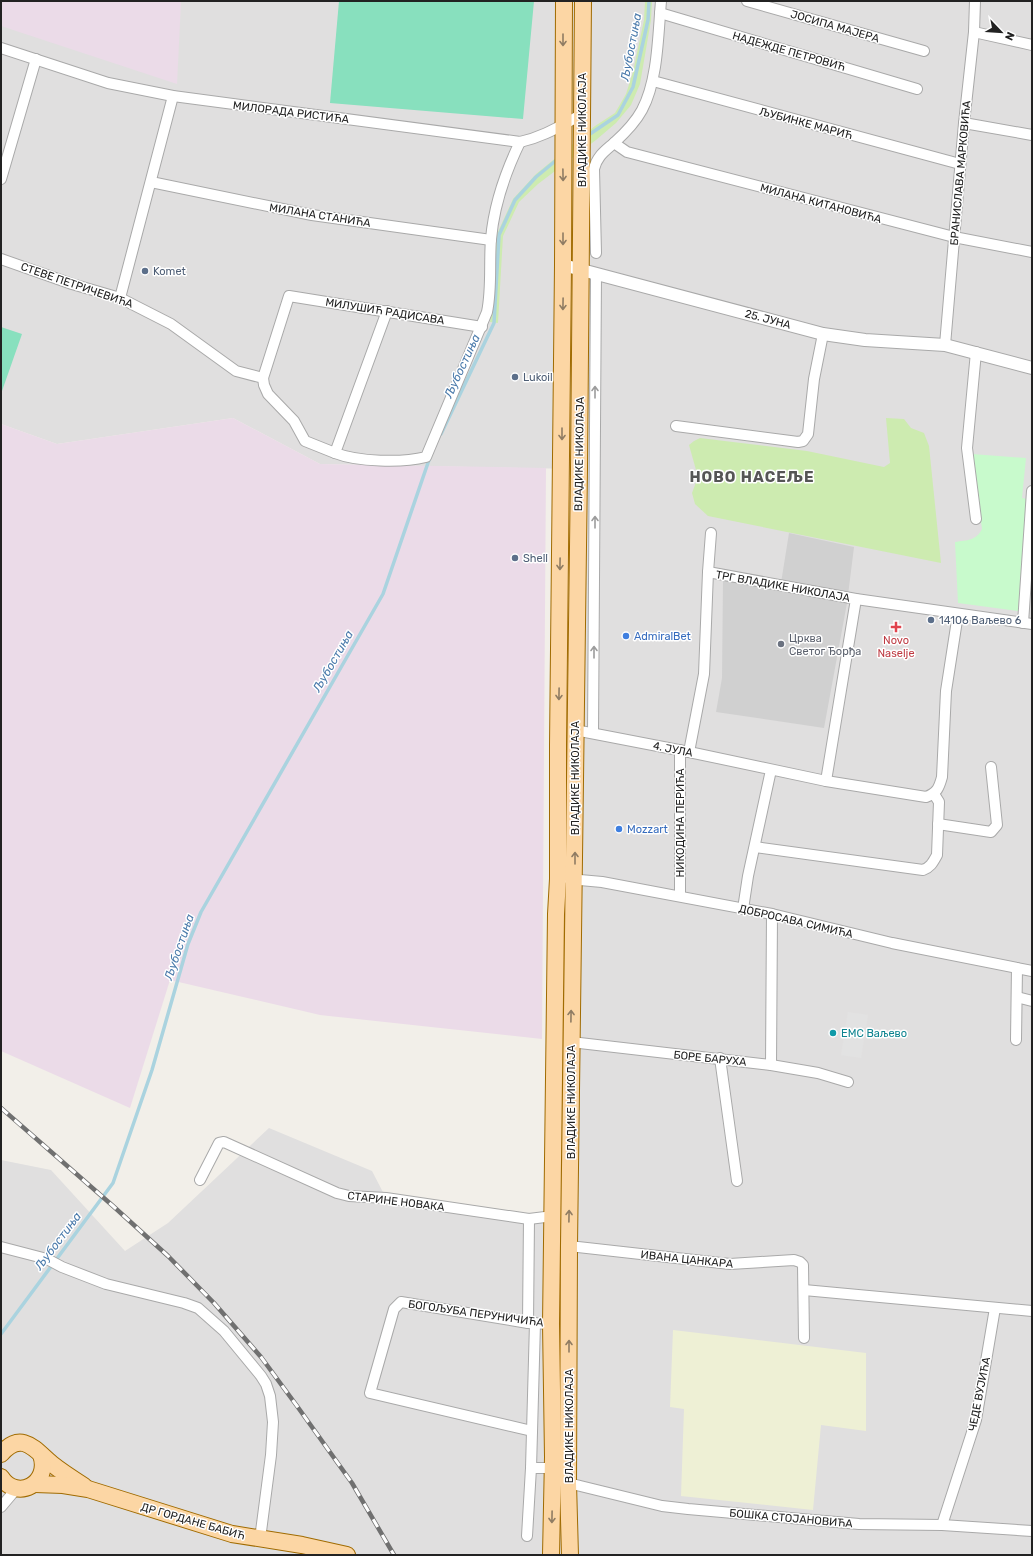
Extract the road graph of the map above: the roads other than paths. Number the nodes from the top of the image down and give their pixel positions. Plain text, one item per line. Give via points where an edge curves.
1 (564, 1) edge
2 (583, 1) edge
3 (661, 1) edge
4 (747, 1) edge
5 (975, 1) edge
6 (660, 14) junction
7 (974, 32) junction
8 (1032, 44) edge
9 (1, 48) edge
10 (924, 51) dead end
11 (36, 59) junction
12 (653, 81) junction
13 (918, 89) dead end
14 (173, 96) junction
15 (581, 122) junction
16 (964, 123) junction
17 (562, 131) junction
18 (1032, 135) edge
19 (520, 142) junction
20 (614, 143) junction
21 (960, 164) junction
22 (1, 178) edge
23 (151, 182) junction
24 (954, 237) junction
25 (491, 240) junction
26 (1032, 252) edge
27 (596, 253) dead end
28 (1, 259) edge
29 (563, 265) junction
30 (580, 270) junction
31 (596, 274) junction
32 (120, 298) junction
33 (387, 311) junction
34 (482, 327) junction
35 (823, 334) junction
36 (944, 345) junction
37 (976, 352) junction
38 (1032, 368) edge
39 (263, 378) junction
40 (676, 426) dead end
41 (335, 453) junction
42 (1032, 491) edge
43 (976, 519) dead end
44 (711, 533) dead end
45 (708, 572) junction
46 (856, 599) junction
47 (958, 614) junction
48 (1027, 624) edge
49 (575, 730) junction
50 (593, 733) junction
51 (684, 751) junction
52 (991, 768) dead end
53 (771, 770) junction
54 (826, 781) junction
55 (934, 794) junction
56 (938, 824) junction
57 (755, 847) junction
58 (558, 879) junction
59 (574, 879) junction
60 (680, 896) junction
61 (743, 909) junction
62 (772, 914) junction
63 (1017, 968) junction
64 (1032, 971) edge
65 (1017, 997) junction
66 (1032, 1001) edge
67 (1016, 1040) dead end
68 (571, 1042) junction
69 (720, 1058) junction
70 (771, 1065) junction
71 (848, 1082) dead end
72 (200, 1180) dead end
73 (737, 1181) dead end
74 (553, 1216) junction
75 (529, 1219) junction
76 (569, 1246) junction
77 (1, 1247) edge
78 (804, 1290) junction
79 (995, 1308) junction
80 (1032, 1311) edge
81 (532, 1323) junction
82 (551, 1324) junction
83 (804, 1338) dead end
84 (532, 1431) junction
85 (5, 1446) edge
86 (41, 1455) junction
87 (531, 1468) junction
88 (553, 1473) junction
89 (1, 1477) edge
90 (568, 1483) junction
91 (35, 1484) junction
92 (17, 1488) junction
93 (88, 1489) junction
94 (1, 1507) edge
95 (942, 1525) junction
96 (1032, 1531) edge
97 (527, 1536) dead end
98 (260, 1539) junction
99 (347, 1555) edge
100 (551, 1555) edge
101 (570, 1555) edge

1 -> 17 main road, ВЛАДИКЕ НИКОЛАЈА
2 - 15 main road, ВЛАДИКЕ НИКОЛАЈА
3 - 6 street
4 - 10 street, ЈОСИПА МАЈЕРА
5 - 7 street, БРАНИСЛАВА МАРКОВИЋА
6 - 12 street
6 - 13 street, НАДЕЖДЕ ПЕТРОВИЋ
7 - 8 street
7 - 16 street, БРАНИСЛАВА МАРКОВИЋА
9 - 11 street, МИЛОРАДА РИСТИЋА
11 - 14 street, МИЛОРАДА РИСТИЋА via 108,83
11 - 22 street
12 - 20 street via 642,110
12 - 21 street, ЉУБИНКЕ МАРИЋ
14 - 19 street, МИЛОРАДА РИСТИЋА
14 - 23 street
15 - 17 street, МИЛОРАДА РИСТИЋА
15 - 30 main road, ВЛАДИКЕ НИКОЛАЈА
16 - 18 street
16 - 21 street, БРАНИСЛАВА МАРКОВИЋА
17 - 19 street, МИЛОРАДА РИСТИЋА
17 -> 29 main road, ВЛАДИКЕ НИКОЛАЈА
19 - 25 street via 498,198
20 - 24 street, МИЛАНА КИТАНОВИЋА via 627,152
20 - 27 street via 595,162
21 - 24 street, БРАНИСЛАВА МАРКОВИЋА
23 - 25 street, МИЛАНА СТАНИЋА via 312,215
23 - 32 street
24 - 26 street, МИЛАНА КИТАНОВИЋА
24 - 36 street, БРАНИСЛАВА МАРКОВИЋА
25 - 34 street via 490,298
28 - 32 street, СТЕВЕ ПЕТРИЧЕВИЋА
29 - 30 street, 25. ЈУНА
29 -> 58 main road, ВЛАДИКЕ НИКОЛАЈА
30 - 31 street, 25. ЈУНА
30 - 49 main road, ВЛАДИКЕ НИКОЛАЈА
31 - 35 street, 25. ЈУНА
50 -> 31 street
32 - 39 street, СТЕВЕ ПЕТРИЧЕВИЋА via 171,324 236,371
33 - 34 street, МИЛУШИЋ РАДИСАВА
33 - 39 street, МИЛУШИЋ РАДИСАВА via 289,296
33 - 41 street
34 - 41 street via 426,457 406,461 362,459
35 - 36 street, 25. ЈУНА via 864,340
35 - 40 street via 814,379 808,434 803,440 798,442
36 - 37 street, 25. ЈУНА
37 - 38 street, 25. ЈУНА
37 - 43 street via 967,448
39 - 41 street via 268,394 294,421 305,441
42 - 48 street
44 - 45 street
45 - 46 street, ТРГ ВЛАДИКЕ НИКОЛАЈА
45 - 51 street, ТРГ ВЛАДИКЕ НИКОЛАЈА via 704,674
46 - 47 street
46 - 54 street, ТРГ ВЛАДИКЕ НИКОЛАЈА
47 - 48 street
47 - 55 street via 946,691 942,777
49 - 50 street, 4. ЈУЛА
59 -> 49 main road, ВЛАДИКЕ НИКОЛАЈА
50 - 51 street, 4. ЈУЛА
51 - 53 street, 4. ЈУЛА
51 - 60 street, НИКОДИНА ПЕРИЋА
52 - 56 street via 997,825 995,829 991,832
53 - 54 street, 4. ЈУЛА
53 - 57 street
54 - 55 street, 4. ЈУЛА via 917,797
55 - 56 street via 939,802
56 - 57 street via 937,855 928,868 923,870
57 - 61 street
58 - 59 street, ДОБРОСАВА СИМИЋА
58 - 74 main road, ВЛАДИКЕ НИКОЛАЈА
59 - 60 street, ДОБРОСАВА СИМИЋА
68 -> 59 main road, ВЛАДИКЕ НИКОЛАЈА
60 - 61 street, ДОБРОСАВА СИМИЋА
61 - 62 street, ДОБРОСАВА СИМИЋА
62 - 63 street, ДОБРОСАВА СИМИЋА via 892,943
62 - 70 street
63 - 64 street, ДОБРОСАВА СИМИЋА
63 - 65 street
65 - 66 street
65 - 67 street
68 - 69 street, БОРЕ БАРУХА
76 -> 68 main road, ВЛАДИКЕ НИКОЛАЈА
69 - 70 street, БОРЕ БАРУХА
69 - 73 street
70 - 71 street, БОРЕ БАРУХА via 818,1073
72 - 75 street, СТАРИНЕ НОВАКА via 219,1142 224,1142 337,1194 386,1198
74 - 75 street, СТАРИНЕ НОВАКА
74 - 82 main road, ВЛАДИКЕ НИКОЛАЈА
75 - 81 street
76 - 78 street, ИВАНА ЦАНКАРА via 730,1264 794,1260 803,1266
90 -> 76 main road, ВЛАДИКЕ НИКОЛАЈА
77 - 98 street via 47,1259 106,1284 198,1308 224,1331 261,1376 270,1396 273,1422 271,1455
78 - 79 street
78 - 83 street, ИВАНА ЦАНКАРА
79 - 80 street
79 - 95 street, ЧЕДЕ ВУЈИЋА via 976,1420
81 - 82 street, БОГОЉУБА ПЕРУНИЧИЋА
81 - 84 street
81 - 84 street, БОГОЉУБА ПЕРУНИЧИЋА via 401,1302 394,1309 370,1393
82 - 88 main road, ВЛАДИКЕ НИКОЛАЈА
84 - 87 street
85 - 86 main road via 18,1443 31,1445
86 - 91 main road via 42,1474
86 - 93 main road
87 - 88 street, БОШКА СТОЈАНОВИЋА
87 - 97 street
88 - 90 street, БОШКА СТОЈАНОВИЋА
88 -> 100 main road, ВЛАДИКЕ НИКОЛАЈА
89 - 92 main road via 10,1486
90 - 95 street, БОШКА СТОЈАНОВИЋА via 688,1509 859,1524
90 - 101 main road, ВЛАДИКЕ НИКОЛАЈА
91 - 92 main road
91 - 93 main road via 59,1484
92 - 94 street
93 - 98 main road, ДР ГОРДАНЕ БАБИЋ via 232,1534
95 - 96 street, БОШКА СТОЈАНОВИЋА
98 - 99 main road, ДР ГОРДАНЕ БАБИЋ

